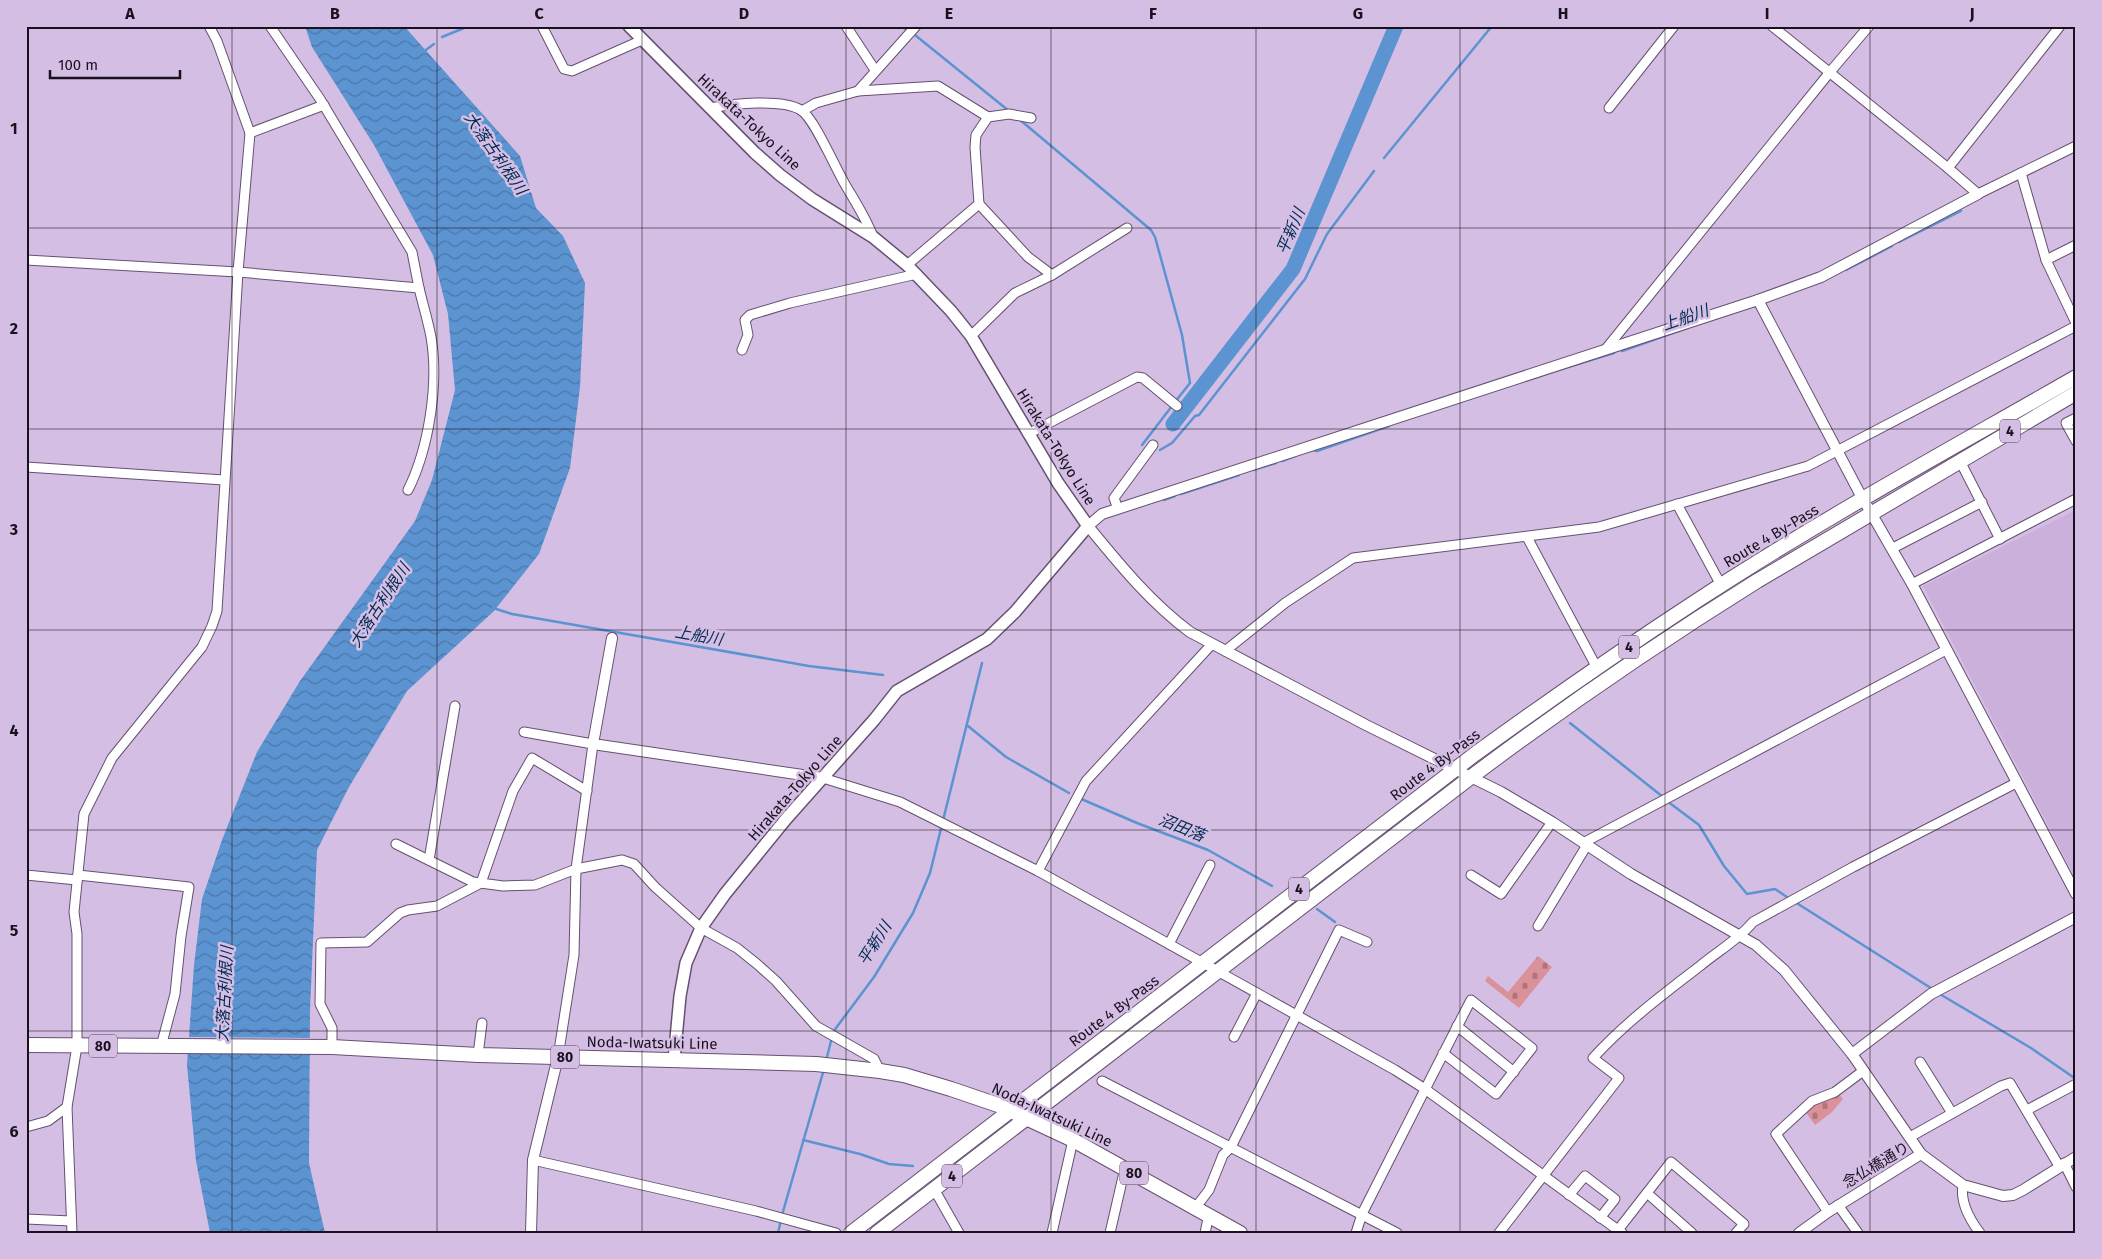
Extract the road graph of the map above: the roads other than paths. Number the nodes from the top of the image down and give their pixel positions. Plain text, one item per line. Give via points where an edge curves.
1 (209, 26) edge
2 (270, 26) edge
3 (542, 26) edge
4 (629, 26) edge
5 (846, 26) edge
6 (916, 26) edge
7 (1674, 26) edge
8 (1772, 26) edge
9 (1869, 26) edge
10 (2060, 26) edge
11 (642, 40) junction
12 (875, 70) junction
13 (1830, 72) junction
14 (858, 91) junction
15 (324, 106) junction
16 (710, 108) junction
17 (1609, 108) dead end
18 (802, 110) junction
19 (988, 117) junction
20 (1032, 118) dead end
21 (250, 133) junction
22 (2076, 146) edge
23 (1948, 168) junction
24 (2021, 173) junction
25 (1978, 194) junction
26 (979, 204) junction
27 (1127, 228) dead end
28 (873, 237) junction
29 (2076, 245) edge
30 (26, 260) edge
31 (2046, 260) junction
32 (908, 265) junction
33 (238, 272) junction
34 (917, 274) junction
35 (1052, 275) junction
36 (419, 288) junction
37 (1760, 304) junction
38 (2076, 324) edge
39 (971, 336) junction
40 (742, 350) dead end
41 (1605, 350) junction
42 (2076, 377) edge
43 (2076, 392) edge
44 (1177, 406) dead end
45 (2076, 418) edge
46 (1028, 434) junction
47 (2076, 441) edge
48 (1153, 446) dead end
49 (1838, 452) junction
50 (1960, 461) junction
51 (26, 467) edge
52 (224, 480) junction
53 (408, 490) dead end
54 (2076, 499) edge
55 (1864, 500) junction
56 (1982, 502) junction
57 (1677, 504) junction
58 (1118, 509) junction
59 (1872, 513) junction
60 (1088, 526) junction
61 (1527, 537) junction
62 (2000, 539) junction
63 (1893, 548) junction
64 (1912, 584) junction
65 (1722, 585) junction
66 (612, 638) dead end
67 (1212, 644) junction
68 (1946, 650) junction
69 (1226, 651) junction
70 (1598, 668) junction
71 (455, 706) dead end
72 (524, 732) dead end
73 (593, 744) junction
74 (1455, 769) junction
75 (1470, 777) junction
76 (823, 778) junction
77 (2016, 783) junction
78 (587, 791) junction
79 (1552, 822) junction
80 (396, 844) dead end
81 (1585, 844) junction
82 (429, 860) junction
83 (1210, 865) dead end
84 (576, 870) junction
85 (1038, 871) junction
86 (26, 875) edge
87 (1471, 875) dead end
88 (78, 877) junction
89 (481, 884) junction
90 (2076, 894) edge
91 (2076, 917) edge
92 (1538, 926) dead end
93 (702, 928) junction
94 (1741, 936) junction
95 (1368, 942) dead end
96 (1169, 944) junction
97 (1202, 963) junction
98 (1218, 971) junction
99 (1257, 993) junction
100 (1296, 1015) junction
101 (482, 1023) dead end
102 (1457, 1026) junction
103 (1234, 1037) dead end
104 (26, 1045) edge
105 (78, 1046) junction
106 (163, 1046) junction
107 (332, 1046) junction
108 (1443, 1053) junction
109 (1852, 1054) junction
110 (478, 1056) junction
111 (558, 1057) junction
112 (674, 1060) junction
113 (1920, 1062) dead end
114 (880, 1071) junction
115 (1863, 1071) junction
116 (1514, 1072) junction
117 (1102, 1081) dead end
118 (2076, 1084) edge
119 (1425, 1089) junction
120 (67, 1108) junction
121 (1010, 1110) junction
122 (2027, 1110) junction
123 (1952, 1113) junction
124 (1026, 1118) junction
125 (26, 1127) edge
126 (1910, 1137) junction
127 (1073, 1140) junction
128 (1230, 1147) junction
129 (1921, 1154) junction
130 (2076, 1157) edge
131 (533, 1160) junction
132 (2062, 1165) junction
133 (1125, 1168) junction
134 (1543, 1176) junction
135 (1963, 1185) junction
136 (2076, 1187) edge
137 (934, 1189) junction
138 (1646, 1193) junction
139 (1568, 1195) junction
140 (1838, 1205) junction
141 (1196, 1207) junction
142 (1828, 1212) junction
143 (1209, 1214) junction
144 (1362, 1214) junction
145 (1600, 1218) junction
146 (26, 1219) edge
147 (71, 1221) junction
148 (1620, 1231) edge
149 (72, 1233) edge
150 (531, 1233) edge
151 (836, 1233) edge
152 (852, 1233) edge
153 (877, 1233) edge
154 (960, 1233) edge
155 (1052, 1233) edge
156 (1110, 1233) edge
157 (1205, 1233) edge
158 (1240, 1233) edge
159 (1356, 1233) edge
160 (1397, 1233) edge
161 (1499, 1233) edge
162 (1692, 1233) edge
163 (1736, 1233) edge
164 (1799, 1233) edge
165 (1858, 1233) edge
166 (1980, 1233) edge

1 - 21 street
2 - 15 street
3 - 11 street via 564,69 572,71
4 - 11 main road, Hirakata-Tokyo Line
5 - 12 street
6 - 12 street
7 - 17 street
8 - 13 street
9 - 13 street
10 - 23 street
11 - 16 main road, Hirakata-Tokyo Line
12 - 14 street
13 - 23 street
13 - 41 street
14 - 18 street
14 - 19 street via 938,86
15 - 21 street
15 - 36 street via 412,252
16 - 18 street via 780,104
16 - 28 main road, Hirakata-Tokyo Line via 780,175
18 - 28 street via 855,198
19 - 20 street via 1009,114
19 - 26 street via 976,135
21 - 33 street
22 - 24 street
23 - 25 street
24 - 25 street
24 - 31 street
25 - 37 street via 1821,277
26 - 32 street
26 - 35 street via 1028,257
27 - 35 street
28 - 32 main road, Hirakata-Tokyo Line
29 - 31 street
30 - 33 street
31 - 38 street
32 - 34 main road, Hirakata-Tokyo Line
33 - 36 street
33 - 52 street
34 - 39 main road, Hirakata-Tokyo Line
34 - 40 street via 750,315 745,320 748,335
35 - 39 street via 1015,293
36 - 53 street via 431,339 432,398 424,449
37 - 41 street
37 - 49 street
38 - 49 street
39 - 46 main road, Hirakata-Tokyo Line
41 - 58 street
42 - 55 main road, Route 4 By-Pass / 4
43 - 50 main road, Route 4 By-Pass / 4
44 - 46 street via 1143,378 1137,377
45 - 47 street via 2066,423
46 - 60 main road, Hirakata-Tokyo Line
48 - 58 street via 1114,498
49 - 55 street
49 - 57 street via 1808,466
50 - 56 street
50 - 59 main road, Route 4 By-Pass / 4
51 - 52 street
52 - 88 street via 216,611 212,626 202,646 112,758 84,814
54 - 62 street
55 - 59 street
55 - 65 main road, Route 4 By-Pass / 4
56 - 62 street
56 - 63 street
57 - 61 street via 1599,528
57 - 65 street
58 - 60 street via 1102,514
59 - 63 street
59 - 75 main road, Route 4 By-Pass / 4 via 1707,612
60 - 67 street via 1165,614
60 - 76 main road, Hirakata-Tokyo Line via 988,639 902,686
61 - 69 street via 1352,558 1285,603
61 - 70 street
62 - 64 street
63 - 64 street
64 - 68 street
65 - 70 main road, Route 4 By-Pass / 4
66 - 73 street
67 - 69 street
67 - 85 street via 1086,781
68 - 77 street
68 - 81 street via 1664,798
69 - 74 street
70 - 74 main road, Route 4 By-Pass / 4
71 - 82 street
72 - 73 street
73 - 76 street
73 - 78 street
74 - 75 street
74 - 97 main road, Route 4 By-Pass / 4
75 - 79 street
75 - 98 main road, Route 4 By-Pass / 4
76 - 85 street via 900,802
76 - 93 main road, Hirakata-Tokyo Line via 731,887
77 - 90 street
77 - 94 street via 1753,922
78 - 84 street
78 - 89 street via 532,758 513,791
79 - 81 street
79 - 87 street via 1502,894
80 - 82 street
81 - 92 street
81 - 94 street
82 - 89 street
83 - 96 street
84 - 89 street via 535,885
84 - 93 street via 622,860 634,864
84 - 111 street via 574,955
85 - 96 street
86 - 88 street
88 - 105 street via 74,912
88 - 106 street via 189,887 180,936 175,994
89 - 107 street via 437,906 400,914 366,942 322,943 320,1004 332,1028
91 - 109 street via 1936,992
93 - 112 main road, Hirakata-Tokyo Line via 686,963
93 - 114 street via 737,948 776,981 816,1026 874,1059
94 - 109 street via 1784,970
94 - 134 street via 1648,1006 1593,1058 1619,1078
95 - 100 street via 1339,930
96 - 97 street
97 - 98 street
97 - 121 main road, Route 4 By-Pass / 4
98 - 99 street
98 - 124 main road, Route 4 By-Pass / 4
99 - 100 street
99 - 103 street
100 - 119 street
100 - 128 street
101 - 110 street
102 - 108 street
102 - 116 street
102 - 116 street via 1470,1000 1532,1048
104 - 105 main road, Noda-Iwatsuki Line / 80
105 - 106 main road, Noda-Iwatsuki Line / 80
105 - 120 street
106 - 107 main road, Noda-Iwatsuki Line / 80
107 - 110 main road, Noda-Iwatsuki Line / 80
108 - 116 street via 1496,1094
108 - 119 street
109 - 115 street
110 - 111 main road, Noda-Iwatsuki Line / 80
111 - 112 main road, Noda-Iwatsuki Line / 80
111 - 131 street
112 - 114 main road, Noda-Iwatsuki Line / 80 via 825,1065
113 - 123 street
114 - 121 main road, Noda-Iwatsuki Line / 80 via 951,1088
115 - 126 street
115 - 142 street via 1835,1092 1812,1101 1776,1134
117 - 128 street
118 - 122 street
119 - 134 street
119 - 144 street
120 - 125 street via 48,1121
120 - 147 street
121 - 124 main road, Noda-Iwatsuki Line / 80
121 - 152 main road, Route 4 By-Pass / 4
122 - 123 street via 2010,1083
122 - 132 street
123 - 126 street
124 - 127 main road, Noda-Iwatsuki Line / 80
124 - 137 main road, Route 4 By-Pass / 4
126 - 129 street
127 - 133 main road, Noda-Iwatsuki Line / 80
127 - 155 street
128 - 141 street via 1223,1155 1209,1190
128 - 144 street
129 - 135 street, 念仏橋通り
129 - 140 street, 念仏橋通り
130 - 132 street, 念仏橋通り
131 - 150 street
131 - 151 street via 756,1211
132 - 135 street, 念仏橋通り via 2013,1195 2003,1196
132 - 136 street
133 - 141 main road, Noda-Iwatsuki Line / 80
133 - 156 street
134 - 139 street
134 - 161 street
135 - 166 street via 1968,1216
137 - 153 main road, Route 4 By-Pass / 4
137 - 154 street
138 - 148 street
138 - 162 street
138 - 163 street via 1671,1162 1744,1224
139 - 145 street
139 - 145 street via 1585,1176 1615,1199
140 - 142 street, 念仏橋通り
140 - 165 street
141 - 143 main road, Noda-Iwatsuki Line / 80
142 - 164 street, 念仏橋通り
143 - 157 street
143 - 158 main road, Noda-Iwatsuki Line / 80
144 - 159 street
144 - 160 street
145 - 148 street
146 - 147 street
147 - 149 street

